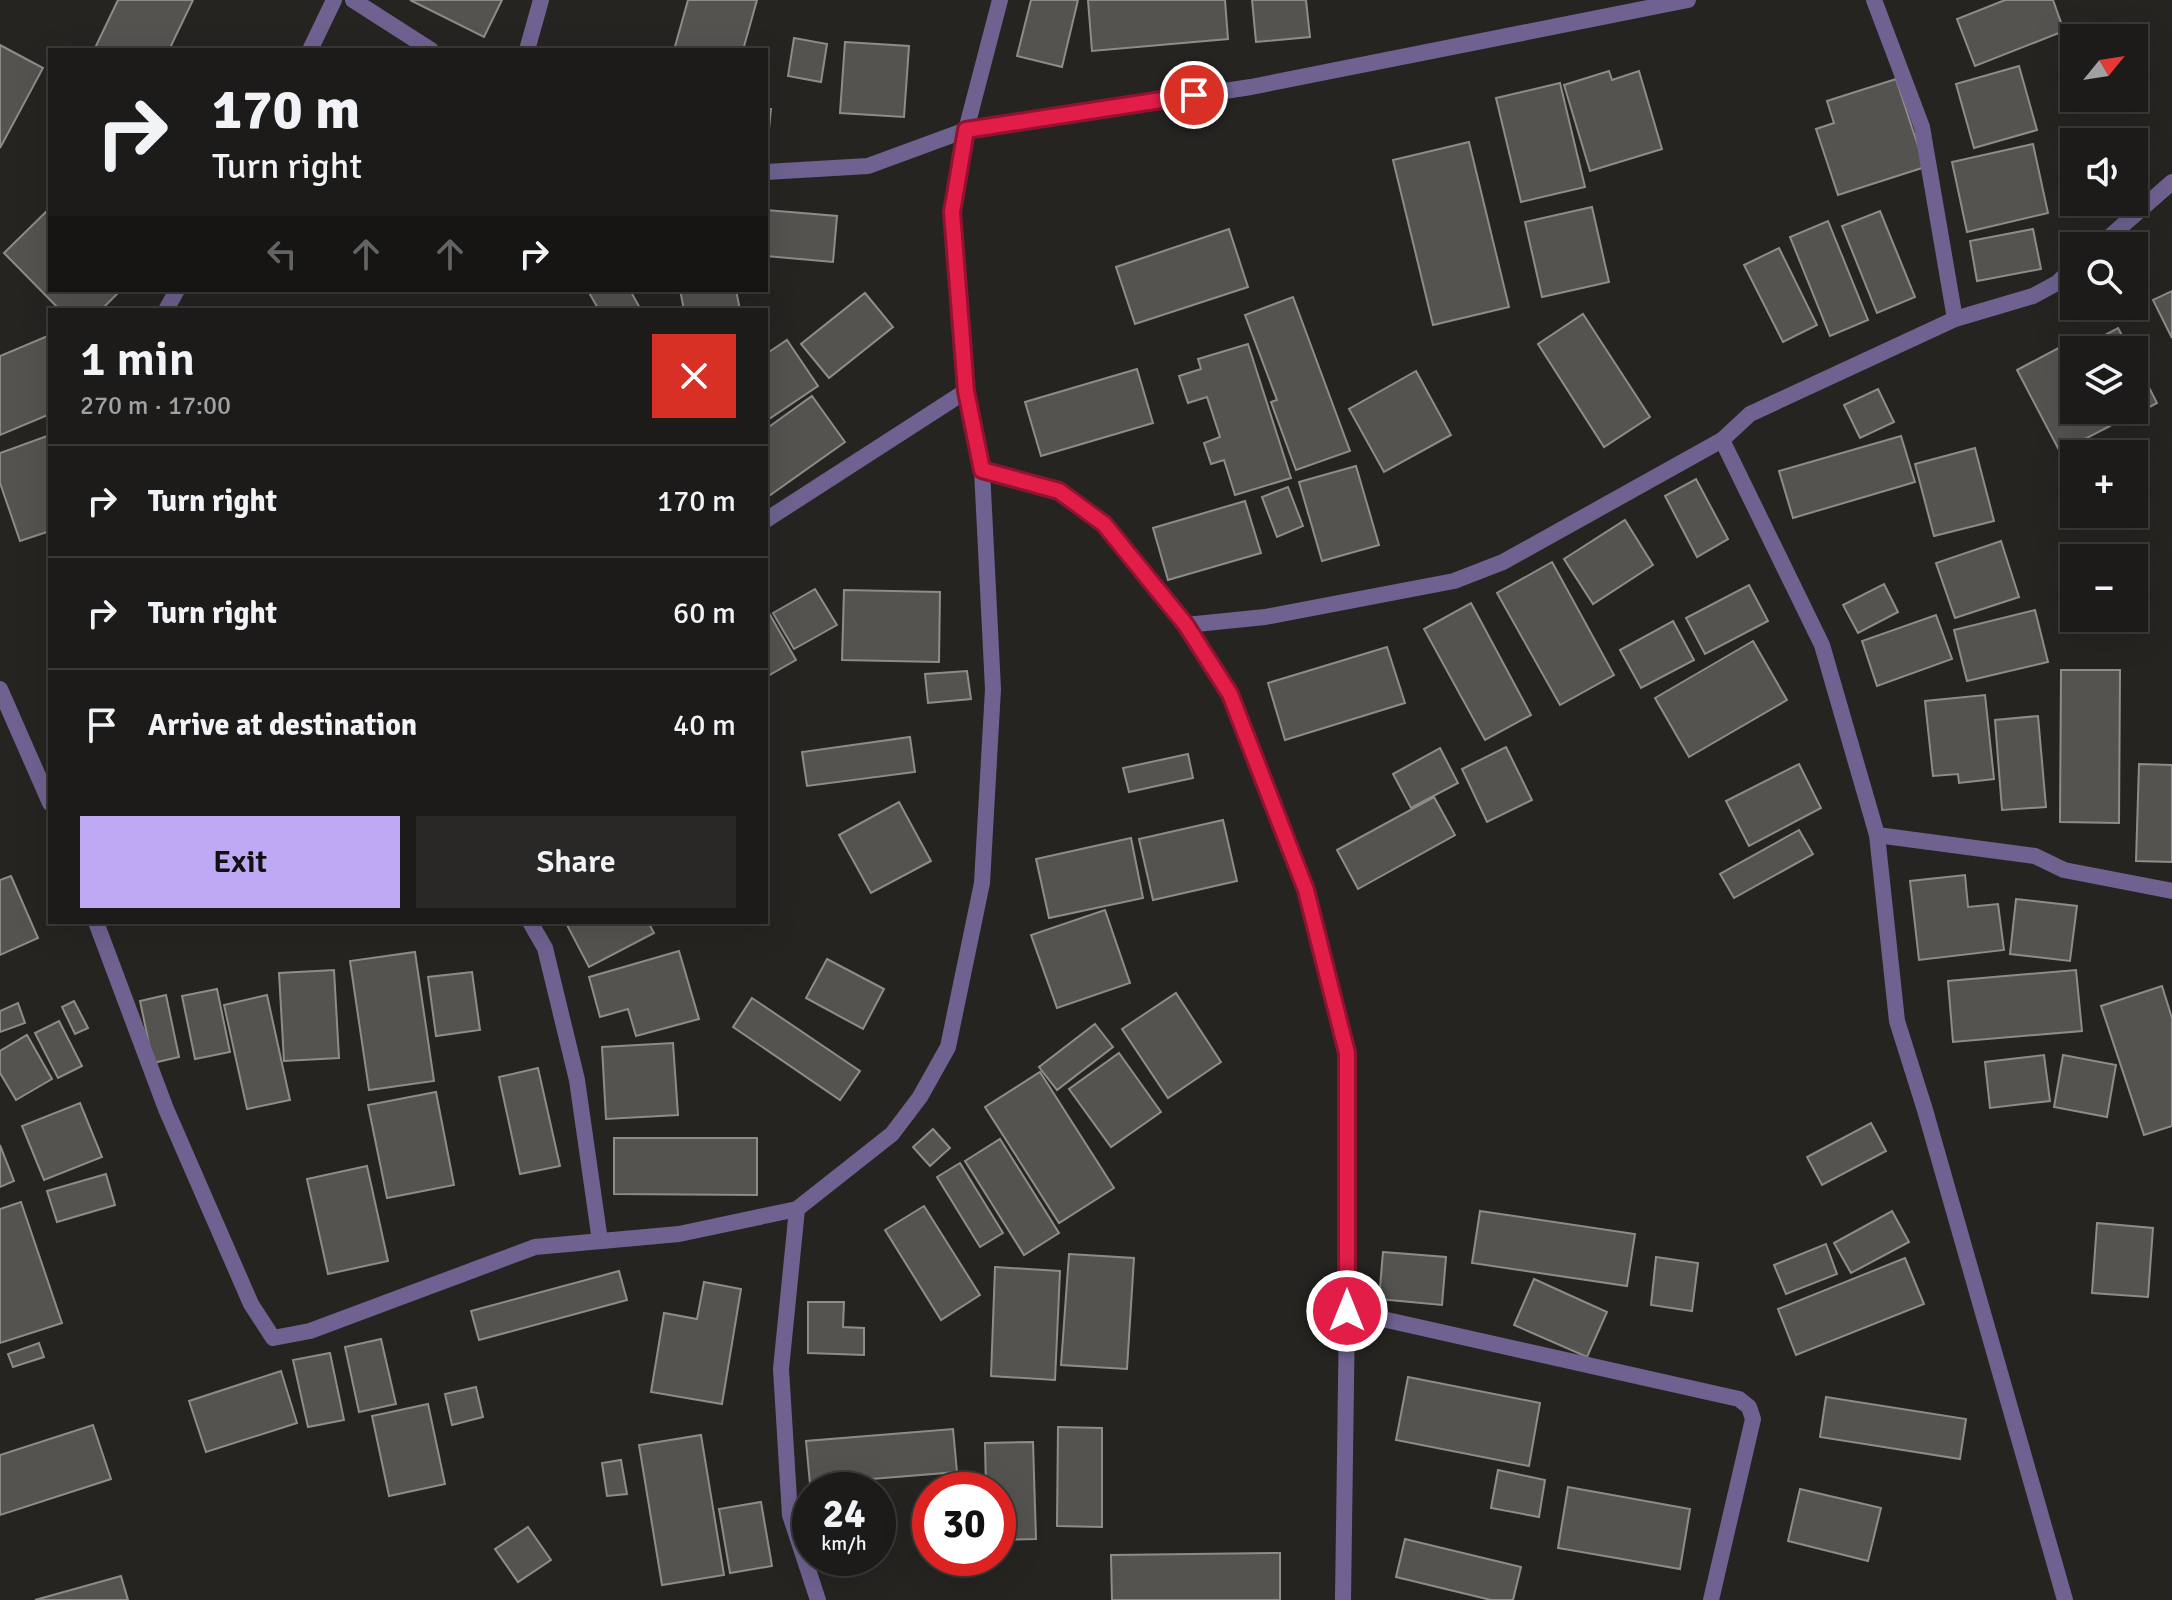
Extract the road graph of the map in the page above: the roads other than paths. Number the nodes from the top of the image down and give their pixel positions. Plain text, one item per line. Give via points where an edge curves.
1 (334, 0) edge
2 (353, 0) edge
3 (541, 0) edge
4 (1000, 0) edge
5 (1688, 0) edge
6 (1874, 0) edge
7 (311, 48) edge
8 (428, 48) edge
9 (528, 48) edge
10 (966, 130) junction
11 (768, 172) edge
12 (2172, 182) edge
13 (2115, 232) edge
14 (2060, 280) edge
15 (1955, 319) junction
16 (966, 391) junction
17 (1722, 440) junction
18 (982, 470) junction
19 (768, 519) edge
20 (1186, 625) junction
21 (0, 689) edge
22 (48, 798) edge
23 (1877, 835) junction
24 (2172, 891) edge
25 (97, 924) edge
26 (531, 924) edge
27 (797, 1209) junction
28 (600, 1241) junction
29 (1347, 1311) junction
30 (818, 1600) edge
31 (1343, 1600) edge
32 (1711, 1600) edge
33 (2065, 1600) edge

1 - 7 street
2 - 8 street
3 - 9 street
4 - 10 street
5 - 10 street via 1251,87
6 - 15 street via 1922,127
10 - 11 street via 868,166
10 - 16 street via 952,212
12 - 13 street
14 - 15 street via 2033,296
15 - 17 street via 1750,414
16 - 18 street
16 - 19 street
17 - 20 street via 1503,562 1454,581 1265,617
17 - 23 street via 1822,645
18 - 20 street via 1059,491 1104,524
18 - 27 street via 993,689 982,883 948,1047 892,1134
20 - 29 street via 1230,694 1306,890 1347,1053
21 - 22 street
23 - 24 street via 2035,856 2064,870
23 - 33 street via 1897,1021
25 - 28 street via 166,1109 251,1304 273,1338 310,1331 535,1247
26 - 28 street via 545,948 577,1080
27 - 28 street via 679,1234
27 - 30 street via 781,1369 790,1515
29 - 31 street
29 - 32 street via 1739,1399 1753,1419

